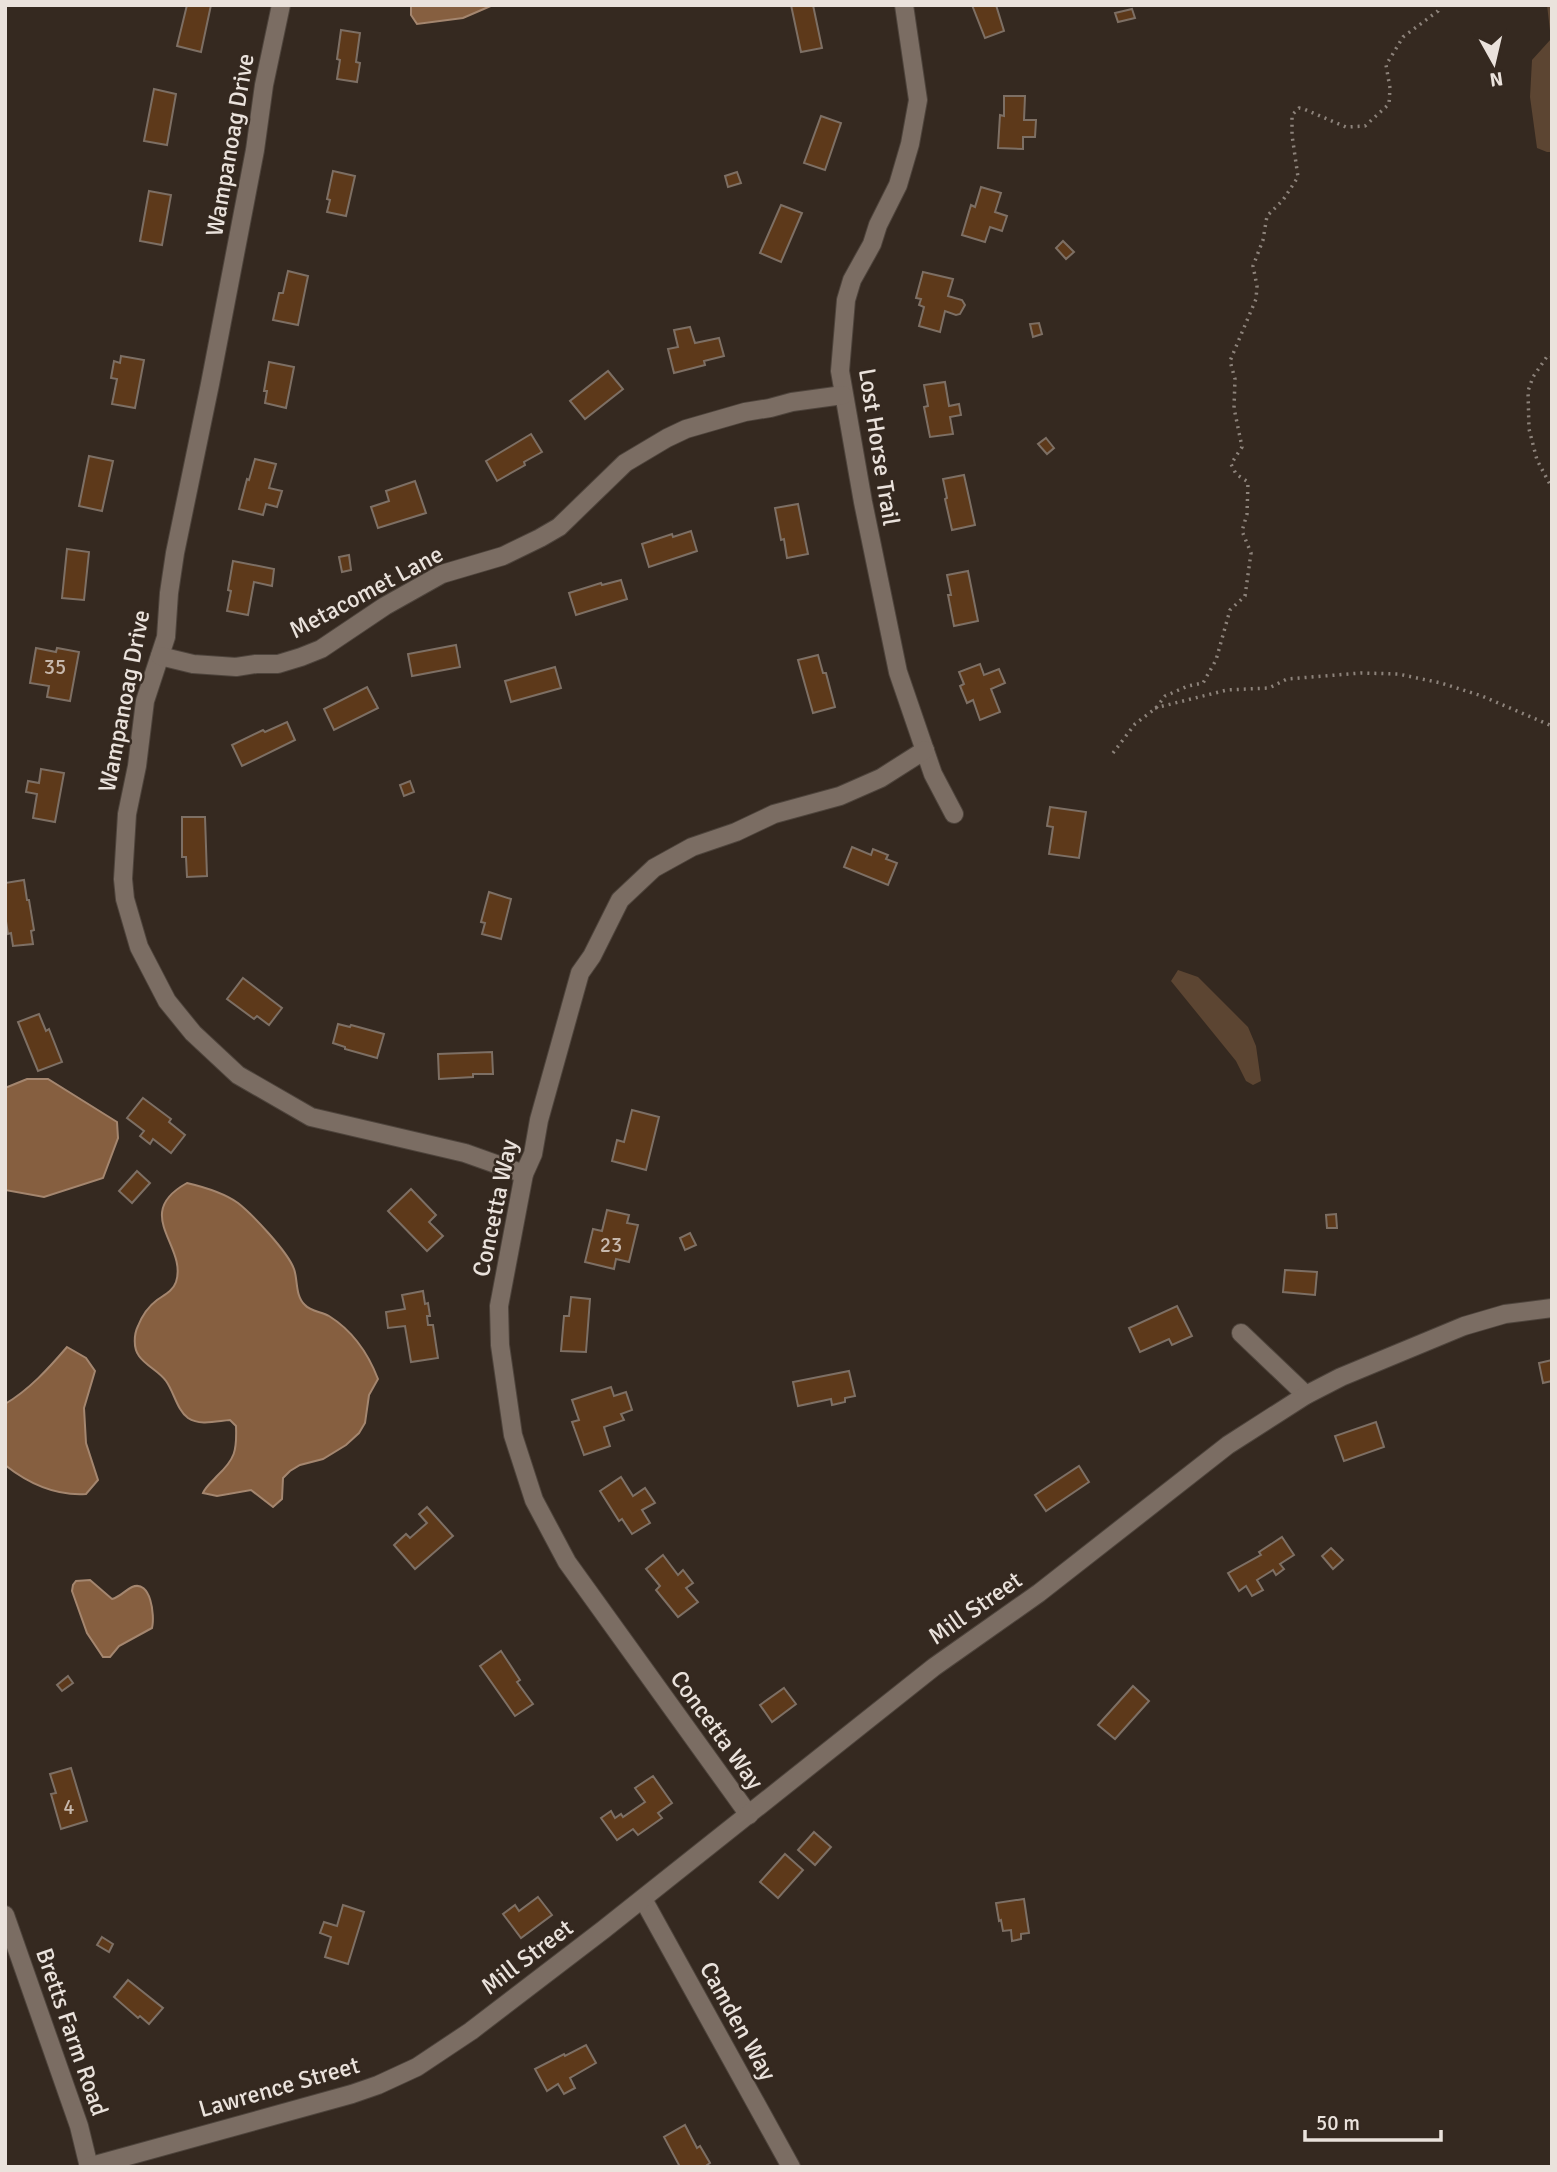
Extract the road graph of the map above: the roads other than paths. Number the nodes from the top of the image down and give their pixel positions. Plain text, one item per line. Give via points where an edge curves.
1 (281, 5) edge
2 (904, 5) edge
3 (843, 395) junction
4 (160, 656) junction
5 (925, 750) junction
6 (954, 814) dead end
7 (524, 1174) junction
8 (1552, 1308) edge
9 (1241, 1333) dead end
10 (1306, 1395) junction
11 (749, 1815) junction
12 (643, 1899) junction
13 (5, 1916) edge
14 (471, 2031) joint
15 (89, 2167) edge
16 (791, 2167) edge

1 - 4 street, Wampanoag Drive via 175,553
2 - 3 street, Lost Horse Trail via 918,100 898,185 846,300 840,371
3 - 4 street, Metacomet Lane via 745,412 667,438 625,463 558,527 540,538 503,556 442,573 302,657 236,667
3 - 5 street, Lost Horse Trail via 898,671
4 - 7 street, Wampanoag Drive via 145,701 127,814 123,879 139,947 167,1001 238,1075 311,1117 465,1153
5 - 6 street, Lost Horse Trail
5 - 7 street, Concetta Way via 881,778 840,796 774,814 692,847 654,868 620,900 580,973
7 - 11 street, Concetta Way via 499,1306 500,1345 513,1435 534,1500 567,1562
8 - 10 street, Mill Street via 1505,1314 1464,1326
9 - 10 street
10 - 11 street, Mill Street via 1227,1445 1039,1593 934,1667
11 - 12 street, Mill Street
12 - 14 street, Mill Street
12 - 16 street, Camden Way
13 - 15 street, Bretts Farm Road via 78,2122
14 - 15 street, Lawrence Street via 417,2067 378,2085

